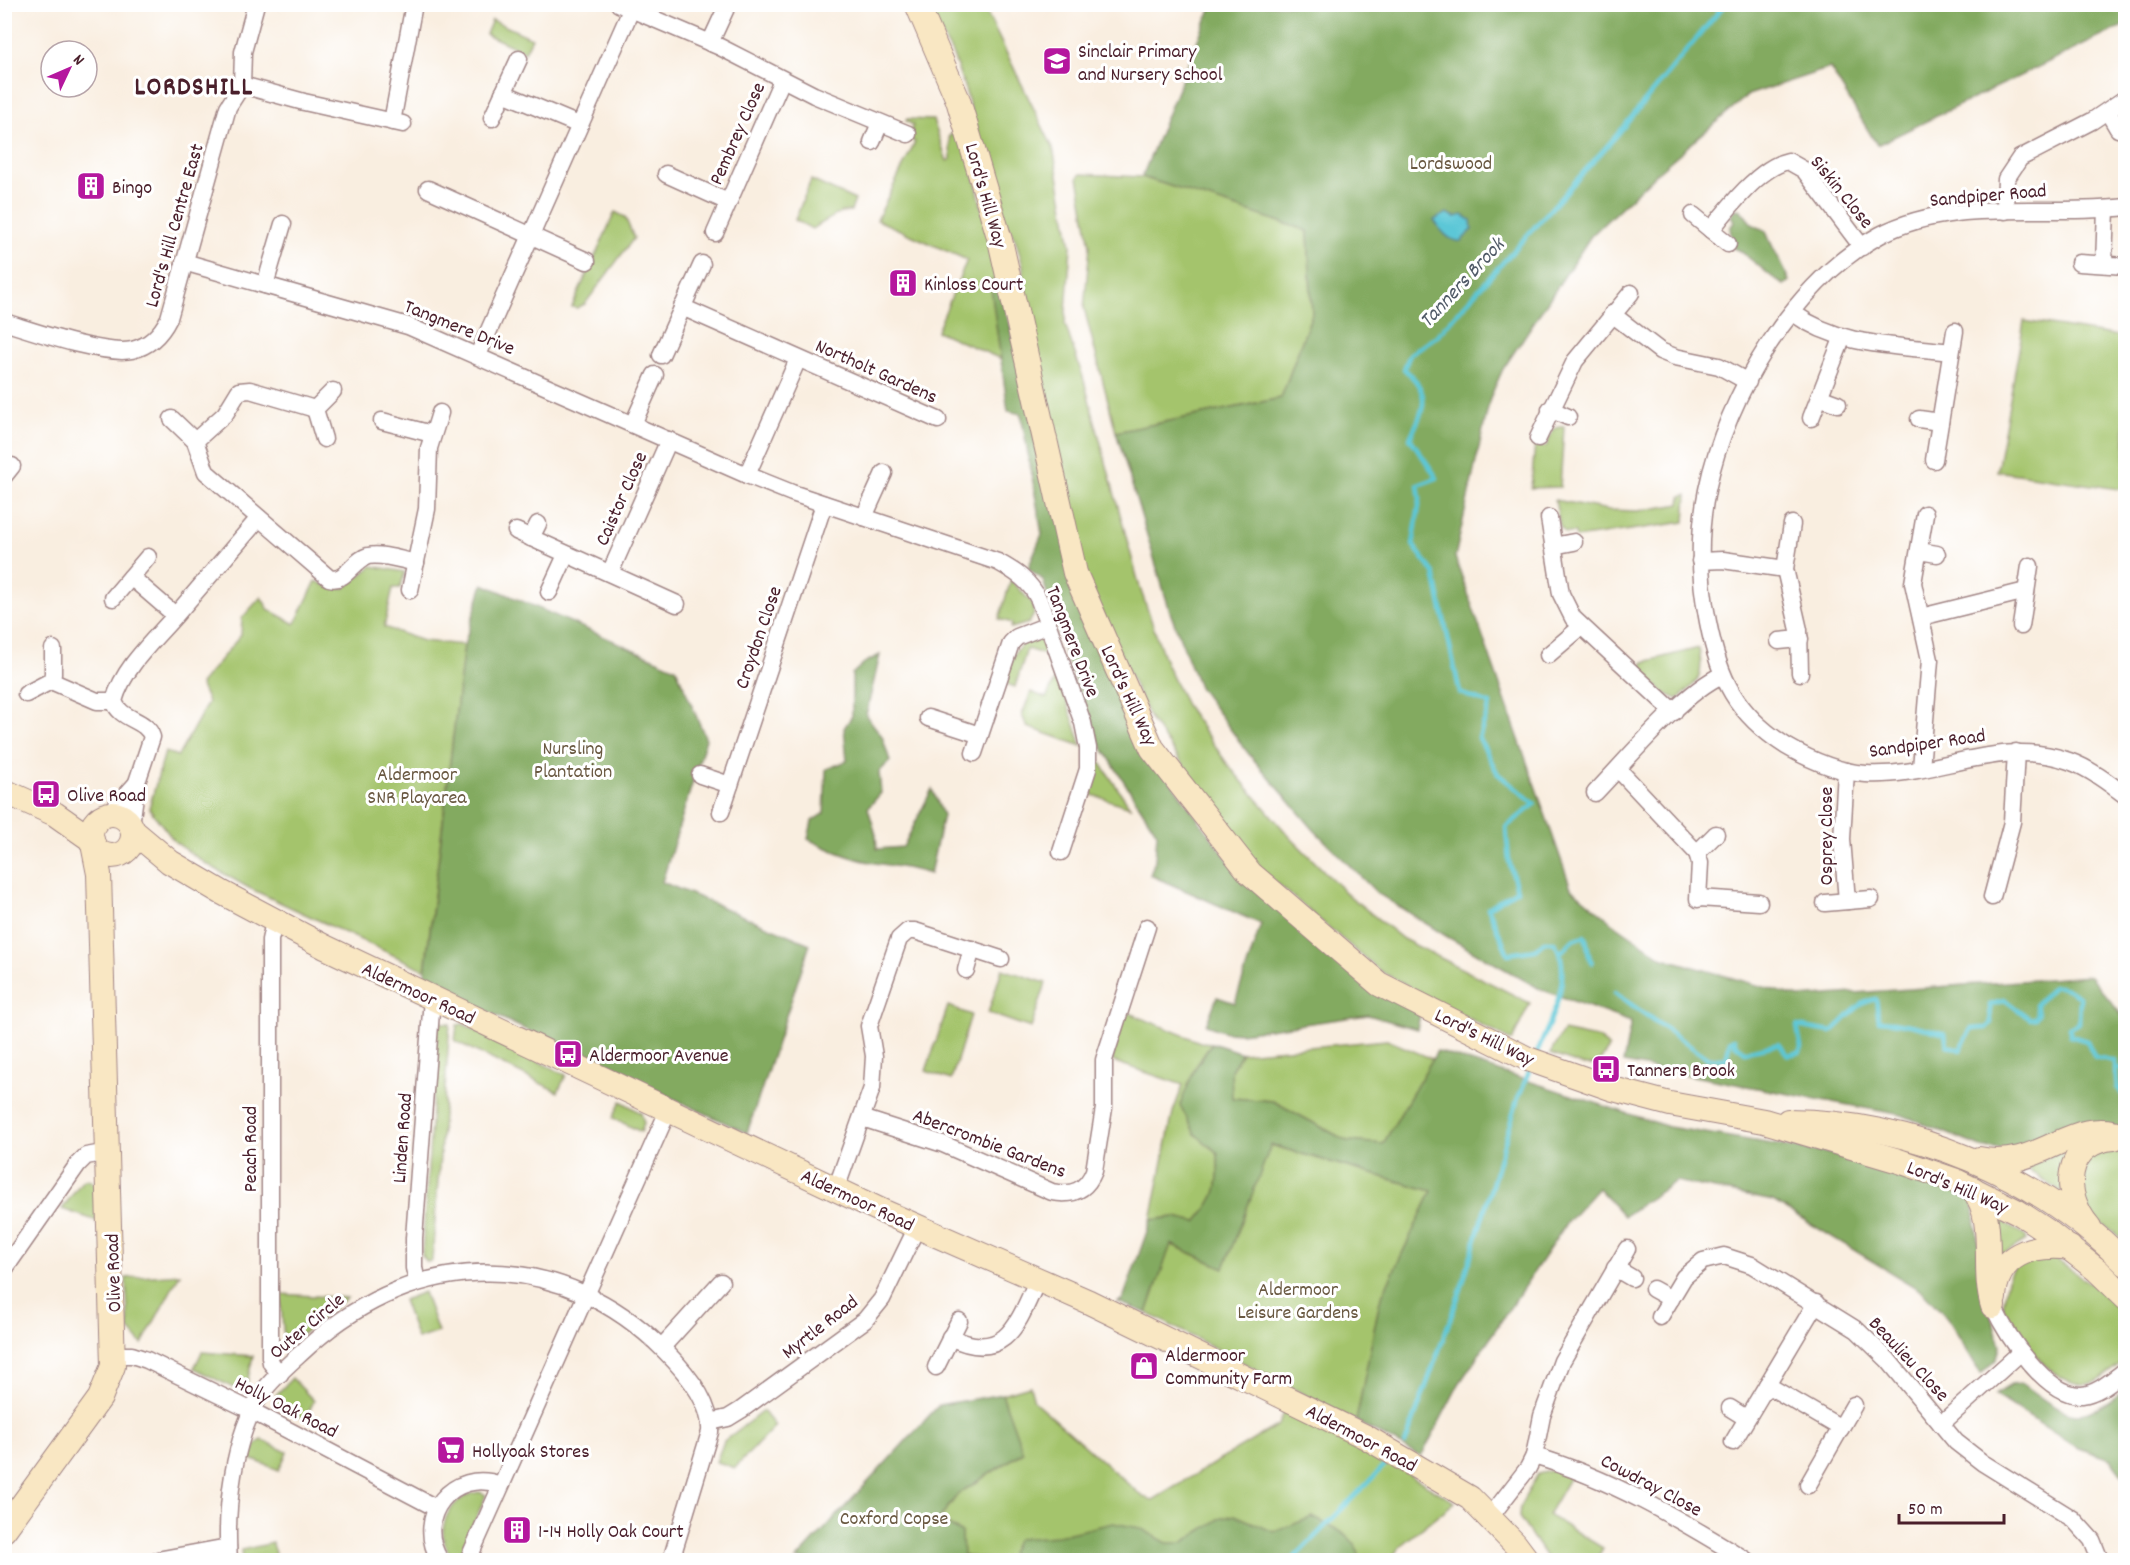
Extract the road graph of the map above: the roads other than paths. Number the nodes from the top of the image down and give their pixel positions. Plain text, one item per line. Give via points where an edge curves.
1 (256, 4) edge
2 (728, 4) edge
3 (917, 4) edge
4 (411, 5) edge
5 (625, 8) edge
6 (710, 44) junction
7 (519, 59) dead end
8 (782, 80) junction
9 (242, 85) junction
10 (503, 93) junction
11 (2126, 98) edge
12 (2108, 112) junction
13 (492, 118) dead end
14 (880, 123) junction
15 (579, 125) junction
16 (2118, 129) dead end
17 (908, 134) dead end
18 (872, 142) dead end
19 (666, 174) dead end
20 (428, 189) dead end
21 (728, 202) junction
22 (2126, 207) edge
23 (2106, 209) junction
24 (2005, 211) junction
25 (1693, 215) dead end
26 (283, 224) dead end
27 (1711, 230) junction
28 (715, 232) dead end
29 (531, 236) junction
30 (1728, 244) dead end
31 (1862, 247) junction
32 (587, 261) dead end
33 (184, 262) junction
34 (2079, 263) dead end
35 (702, 264) dead end
36 (2104, 264) junction
37 (2126, 266) edge
38 (265, 285) junction
39 (1631, 293) dead end
40 (682, 307) junction
41 (1793, 313) junction
42 (1612, 314) junction
43 (4, 322) edge
44 (1955, 331) dead end
45 (1842, 339) junction
46 (1951, 352) junction
47 (478, 355) junction
48 (661, 355) dead end
49 (798, 359) junction
50 (655, 375) dead end
51 (1748, 382) junction
52 (333, 391) dead end
53 (1819, 397) junction
54 (1838, 404) dead end
55 (315, 409) junction
56 (1550, 409) junction
57 (440, 413) dead end
58 (1568, 417) dead end
59 (1811, 418) dead end
60 (172, 419) dead end
61 (1919, 419) dead end
62 (938, 420) dead end
63 (382, 421) dead end
64 (1940, 422) junction
65 (633, 424) junction
66 (432, 434) junction
67 (1538, 438) dead end
68 (324, 439) dead end
69 (669, 440) junction
70 (195, 441) junction
71 (1934, 460) dead end
72 (884, 473) dead end
73 (747, 475) junction
74 (824, 504) junction
75 (1925, 514) dead end
76 (864, 517) junction
77 (259, 518) junction
78 (1549, 518) dead end
79 (1792, 524) dead end
80 (529, 531) dead end
81 (1574, 542) dead end
82 (1553, 546) junction
83 (1918, 551) junction
84 (1937, 554) dead end
85 (566, 555) junction
86 (148, 557) dead end
87 (1700, 561) junction
88 (416, 563) junction
89 (2030, 566) dead end
90 (1785, 569) junction
91 (610, 573) junction
92 (131, 577) junction
93 (410, 590) dead end
94 (2026, 591) junction
95 (549, 592) dead end
96 (113, 598) dead end
97 (677, 604) dead end
98 (176, 615) junction
99 (1921, 617) junction
100 (1048, 625) junction
101 (2021, 626) dead end
102 (1581, 627) junction
103 (1800, 639) junction
104 (1779, 641) dead end
105 (53, 649) dead end
106 (1548, 655) dead end
107 (1800, 673) dead end
108 (1722, 675) junction
109 (51, 681) junction
110 (26, 694) dead end
111 (114, 701) junction
112 (1674, 712) junction
113 (928, 718) dead end
114 (980, 735) junction
115 (2016, 752) junction
116 (974, 753) dead end
117 (1921, 768) junction
118 (1618, 769) junction
119 (1846, 771) junction
120 (700, 775) dead end
121 (137, 782) junction
122 (730, 785) junction
123 (4, 790) edge
124 (1595, 793) dead end
125 (2126, 796) edge
126 (721, 812) dead end
127 (55, 814) junction
128 (106, 815) junction
129 (1716, 834) dead end
130 (126, 841) junction
131 (93, 842) junction
132 (1061, 852) dead end
133 (1697, 853) junction
134 (99, 874) junction
135 (1992, 897) dead end
136 (1871, 899) dead end
137 (1847, 901) junction
138 (1759, 902) dead end
139 (1825, 903) dead end
140 (274, 922) junction
141 (1147, 927) dead end
142 (972, 950) junction
143 (1001, 959) dead end
144 (966, 970) dead end
145 (432, 998) junction
146 (668, 1111) junction
147 (862, 1118) junction
148 (1764, 1121) junction
149 (2126, 1137) edge
150 (109, 1152) junction
151 (1953, 1153) junction
152 (836, 1189) junction
153 (1973, 1189) junction
154 (917, 1227) junction
155 (2103, 1242) junction
156 (2070, 1248) junction
157 (1627, 1249) dead end
158 (2126, 1264) edge
159 (1615, 1268) junction
160 (4, 1270) edge
161 (1632, 1278) dead end
162 (1038, 1279) junction
163 (417, 1281) junction
164 (721, 1282) dead end
165 (1653, 1289) dead end
166 (586, 1293) junction
167 (2126, 1298) edge
168 (1671, 1299) junction
169 (1816, 1303) junction
170 (1993, 1306) junction
171 (1660, 1317) dead end
172 (959, 1321) dead end
173 (950, 1338) junction
174 (662, 1347) junction
175 (2021, 1352) junction
176 (114, 1355) junction
177 (936, 1367) dead end
178 (2126, 1370) edge
179 (280, 1374) junction
180 (1767, 1385) junction
181 (1854, 1405) dead end
182 (1730, 1408) dead end
183 (253, 1412) junction
184 (1746, 1418) junction
185 (710, 1422) junction
186 (1941, 1424) junction
187 (1841, 1428) junction
188 (1732, 1442) dead end
189 (1534, 1456) junction
190 (501, 1485) junction
191 (1808, 1485) dead end
192 (436, 1508) junction
193 (1490, 1517) junction
194 (4, 1530) edge
195 (229, 1554) edge
196 (157, 1560) edge
197 (440, 1560) edge
198 (468, 1560) edge
199 (671, 1560) edge
200 (1527, 1560) edge
201 (1746, 1560) edge
202 (2100, 1560) edge

1 - 9 street, Lord's Hill Centre East via 243,52
2 - 6 street
3 - 148 street, Lord's Hill Way via 958,100 997,229 1075,573 1152,748 1250,873 1379,984 1545,1065 1670,1104
4 - 9 street via 398,123
5 - 6 street, Pembrey Close
5 - 15 street
6 - 8 street, Pembrey Close
7 - 10 street
8 - 14 street, Pembrey Close
8 - 21 street, Pembrey Close
9 - 33 street, Lord's Hill Centre East via 228,107
10 - 13 street
10 - 15 street
11 - 12 street
12 - 16 street
12 - 24 street via 2020,158 2006,179
14 - 17 street, Pembrey Close
14 - 18 street
15 - 29 street
19 - 21 street, Pembrey Close
20 - 29 street
21 - 28 street, Pembrey Close
22 - 23 street, Sandpiper Road
23 - 24 street, Sandpiper Road
23 - 36 street
24 - 31 street, Sandpiper Road via 1963,213 1913,223
25 - 27 street
26 - 38 street
27 - 30 street
27 - 31 street, Siskin Close via 1754,182 1788,161 1804,170
29 - 32 street
29 - 47 street
31 - 41 street, Sandpiper Road via 1823,278
33 - 38 street, Tangmere Drive
33 - 43 street, Lord's Hill Centre East via 166,325 150,342 136,349 99,348
34 - 36 street
35 - 40 street
36 - 37 street
38 - 47 street, Tangmere Drive via 408,326
39 - 42 street
40 - 48 street
40 - 49 street, Northolt Gardens
41 - 45 street
41 - 51 street, Sandpiper Road
42 - 51 street via 1660,351 1719,366
42 - 56 street via 1575,360
44 - 46 street
45 - 46 street
45 - 53 street
46 - 64 street
47 - 65 street, Tangmere Drive
49 - 62 street, Northolt Gardens
49 - 73 street, Northolt Gardens
50 - 65 street
51 - 87 street, Sandpiper Road via 1712,472 1704,508
52 - 55 street
53 - 54 street
53 - 59 street
55 - 68 street
55 - 70 street via 250,390 239,391 211,429
56 - 58 street
56 - 67 street
57 - 66 street
60 - 70 street
61 - 64 street
63 - 66 street
64 - 71 street
65 - 69 street, Tangmere Drive
66 - 88 street via 427,463 427,509
69 - 73 street, Tangmere Drive
69 - 91 street, Caistor Close
70 - 77 street via 206,472
72 - 76 street
73 - 74 street, Tangmere Drive
74 - 76 street, Tangmere Drive
74 - 122 street, Croydon Close
75 - 83 street
76 - 100 street, Tangmere Drive via 1012,570 1035,592
77 - 88 street via 333,579 344,576 358,561 372,555
77 - 98 street
78 - 82 street
79 - 90 street
80 - 85 street, Caistor Close
81 - 82 street
82 - 102 street via 1561,594
83 - 84 street
83 - 99 street via 1913,584
85 - 91 street, Caistor Close
85 - 95 street
86 - 92 street
87 - 90 street via 1723,560
87 - 108 street, Sandpiper Road via 1706,613
88 - 93 street
89 - 94 street
90 - 103 street
91 - 97 street, Caistor Close
92 - 96 street
92 - 98 street
94 - 99 street
94 - 101 street
98 - 111 street via 134,664
99 - 117 street via 1930,660
100 - 114 street via 1011,643
100 - 132 street, Tangmere Drive via 1083,723 1089,759
102 - 106 street
102 - 112 street
103 - 104 street
103 - 107 street
105 - 109 street
108 - 112 street
108 - 119 street, Sandpiper Road via 1737,702 1767,732 1807,757
109 - 110 street
109 - 111 street via 97,701
111 - 121 street via 119,712 147,728 152,737
112 - 118 street
113 - 114 street
114 - 116 street
115 - 117 street, Sandpiper Road via 1980,755
115 - 125 street, Sandpiper Road via 2070,761
115 - 135 street via 2013,822
117 - 119 street, Sandpiper Road via 1867,774
118 - 124 street
118 - 133 street
119 - 137 street, Osprey Close via 1842,838
120 - 122 street
121 - 128 street
121 - 130 street
122 - 126 street, Croydon Close
123 - 127 street
127 - 128 street
127 - 131 street
128 - 130 street via 122,816
128 - 131 street via 93,826
129 - 133 street
130 - 131 street via 103,854
130 - 134 street
130 - 140 street, Aldermoor Road
131 - 134 street, Olive Road
133 - 138 street via 1699,898
134 - 150 street, Olive Road
136 - 137 street, Osprey Close
137 - 139 street, Osprey Close
140 - 145 street, Aldermoor Road
140 - 179 street, Peach Road via 270,940 270,1357
141 - 147 street, Abercrombie Gardens via 1104,1060 1104,1108 1094,1171 1079,1190 1065,1195 1052,1192 943,1144
142 - 143 street
142 - 144 street
142 - 147 street via 915,931 908,931 899,939 869,1026 874,1077
145 - 146 street, Aldermoor Road
145 - 163 street, Linden Road via 414,1238
146 - 152 street, Aldermoor Road
146 - 166 street
147 - 152 street
148 - 151 street, Lord's Hill Way via 1850,1125 1921,1141
148 - 153 street, Lord's Hill Way via 1899,1161
149 - 151 street via 2106,1129 2092,1129 2009,1162
149 - 155 street via 2086,1148 2072,1168 2075,1207
150 - 160 street via 86,1156 78,1164
150 - 176 street, Olive Road
151 - 155 street, Lord's Hill Way via 2021,1185
152 - 154 street, Aldermoor Road
153 - 156 street, Lord's Hill Way via 2018,1212
153 - 170 street via 1986,1214 1987,1271
154 - 162 street, Aldermoor Road
154 - 185 street, Myrtle Road via 882,1299 865,1320 741,1410
155 - 158 street, Lord's Hill Way
156 - 167 street, Lord's Hill Way
156 - 170 street via 2050,1245 2015,1255 1998,1277
157 - 159 street
159 - 161 street
159 - 189 street via 1557,1372
162 - 173 street via 1011,1334 1000,1341 973,1346
162 - 193 street, Aldermoor Road via 1366,1437 1433,1474 1470,1498
163 - 166 street, Outer Circle via 457,1274 501,1274 547,1281
163 - 179 street, Outer Circle via 382,1295 347,1316
164 - 174 street
165 - 168 street
166 - 174 street, Outer Circle via 625,1316
166 - 190 street
168 - 169 street, Beaulieu Close via 1695,1266 1724,1256 1743,1260
168 - 171 street, Beaulieu Close
169 - 180 street
169 - 186 street, Beaulieu Close via 1870,1341
170 - 175 street via 2001,1325
172 - 173 street
173 - 177 street
174 - 185 street, Outer Circle via 693,1385
175 - 178 street via 2051,1382 2072,1394 2092,1393
175 - 186 street
176 - 183 street, Holly Oak Road via 147,1360
176 - 194 street, Olive Road via 110,1377 100,1398
179 - 183 street, Outer Circle via 262,1393
180 - 184 street
180 - 187 street
181 - 187 street
182 - 184 street
183 - 192 street, Holly Oak Road
183 - 195 street, Outer Circle via 230,1491
184 - 188 street
185 - 199 street via 709,1441
186 - 202 street, Beaulieu Close via 1973,1456 2073,1519 2092,1540
187 - 191 street
189 - 193 street
189 - 201 street, Cowdray Close via 1617,1487
190 - 192 street via 481,1480 462,1484 452,1489
190 - 198 street
192 - 197 street via 430,1533
193 - 200 street, Aldermoor Road
195 - 196 street, Outer Circle

